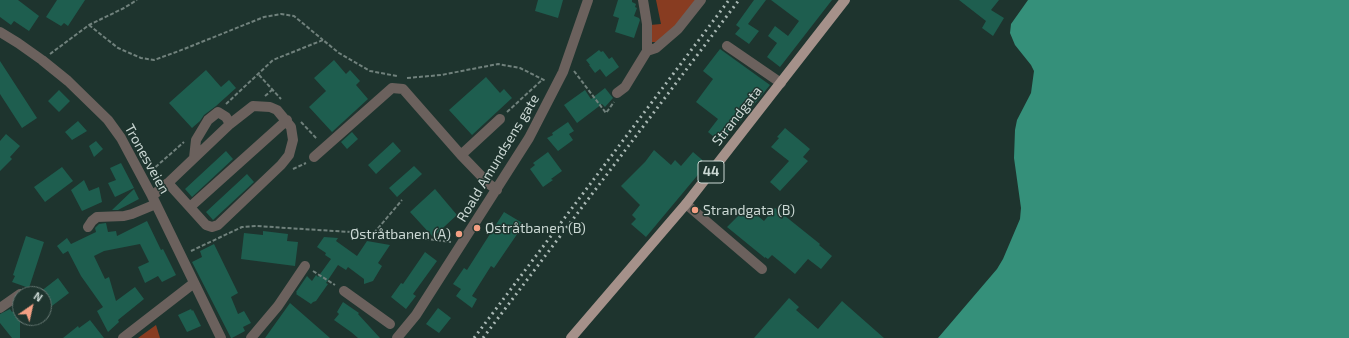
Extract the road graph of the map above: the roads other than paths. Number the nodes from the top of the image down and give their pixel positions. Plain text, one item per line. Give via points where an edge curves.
1 (588, 0) edge
2 (642, 0) edge
3 (700, 0) edge
4 (845, 0) edge
5 (0, 32) edge
6 (727, 46) dead end
7 (648, 51) junction
8 (781, 84) junction
9 (617, 93) dead end
10 (500, 119) road end
11 (287, 120) junction
12 (230, 124) junction
13 (461, 155) junction
14 (314, 157) road end
15 (194, 158) junction
16 (168, 183) junction
17 (497, 190) junction
18 (154, 200) junction
19 (686, 204) junction
20 (190, 207) junction
21 (88, 227) dead end
22 (306, 266) road end
23 (762, 269) dead end
24 (194, 283) junction
25 (344, 291) road end
26 (12, 300) edge
27 (0, 308) edge
28 (390, 324) dead end
29 (123, 338) edge
30 (221, 338) edge
31 (251, 338) edge
32 (397, 338) edge
33 (570, 338) edge

1 - 17 street, Roald Amundsens gate via 563,72 529,138
2 - 7 street via 647,24
3 - 7 street via 678,29 656,48
4 - 8 main road, Strandgata / 44
5 - 18 street, Tronesveien via 68,81 108,120 128,149
6 - 8 street
7 - 9 street via 625,87
8 - 19 main road, Strandgata / 44
10 - 13 street
11 - 12 street via 270,107 254,106
11 - 20 street
11 - 20 street via 292,127 293,140 289,155 218,225 206,225
12 - 15 street
12 - 15 street via 226,117 218,112 208,120 196,140
13 - 14 street via 403,89 392,88
13 - 17 street
15 - 16 street
16 - 18 street
16 - 20 street
17 - 32 street, Roald Amundsens gate via 416,315
18 - 21 street via 132,214 97,217
18 - 24 street, Tronesveien
19 - 23 street
19 - 33 main road, Strandgata / 44
22 - 31 street via 278,306
24 - 29 street
24 - 30 street, Tronesveien
25 - 28 street
26 - 27 street

